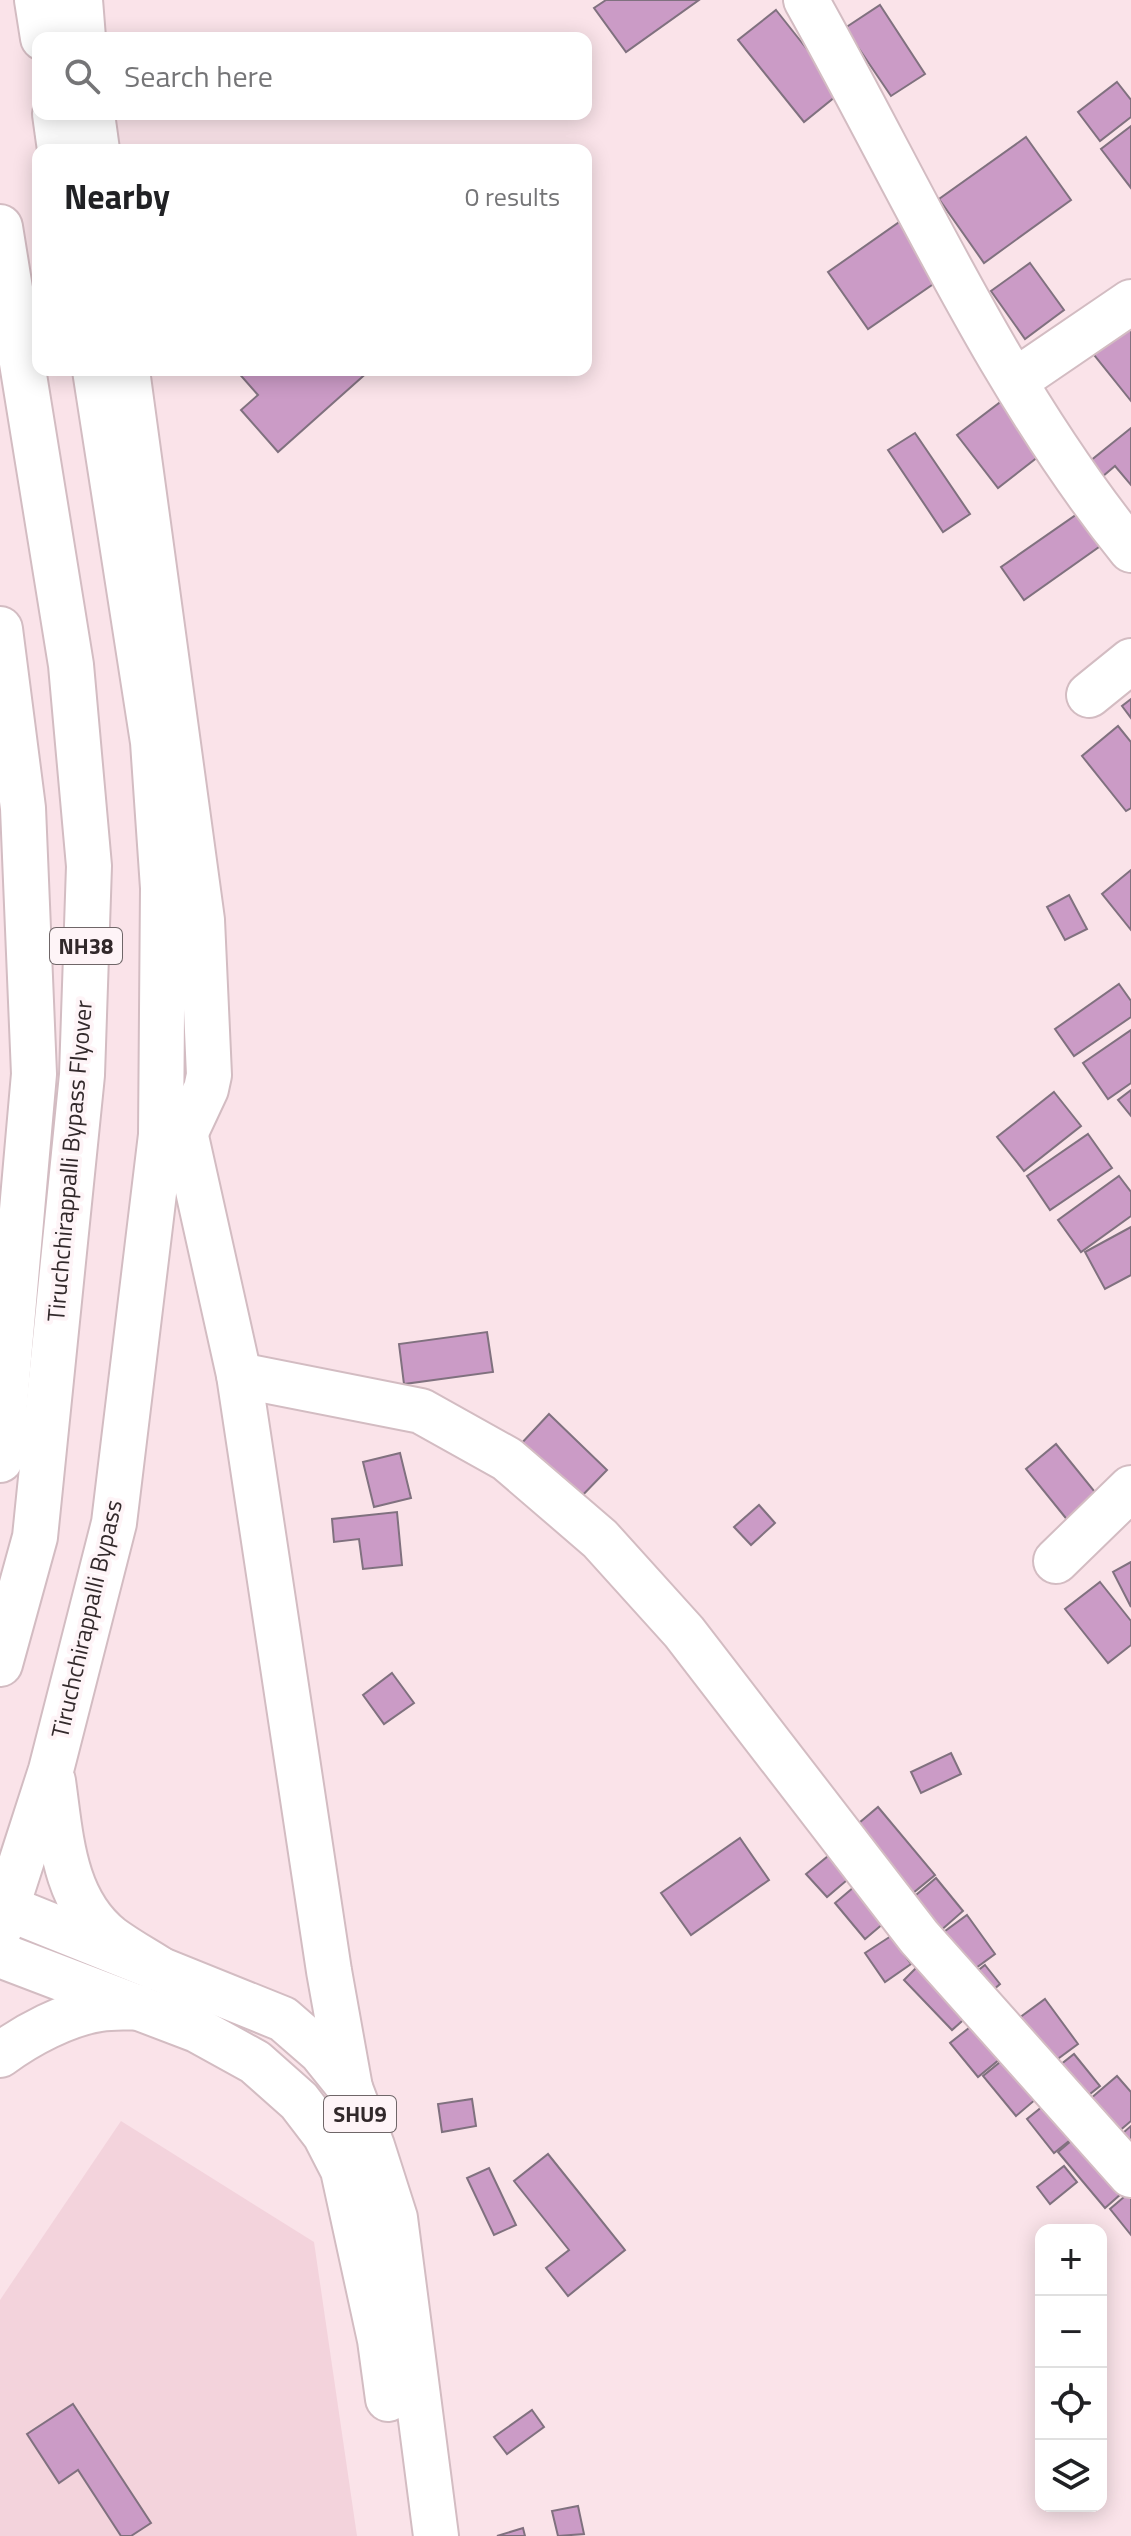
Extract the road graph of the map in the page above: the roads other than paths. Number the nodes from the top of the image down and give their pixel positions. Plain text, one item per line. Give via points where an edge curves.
1 (37, 0) edge
2 (80, 0) edge
3 (806, 0) edge
4 (42, 32) edge
5 (83, 32) edge
6 (56, 120) edge
7 (93, 120) edge
8 (59, 144) edge
9 (96, 144) edge
10 (0, 227) edge
11 (1131, 302) edge
12 (96, 376) edge
13 (128, 376) edge
14 (1015, 381) junction
15 (1131, 550) edge
16 (0, 629) edge
17 (1131, 661) edge
18 (1089, 695) dead end
19 (185, 1132) junction
20 (153, 1207) junction
21 (239, 1375) junction
22 (0, 1460) edge
23 (1131, 1488) edge
24 (1056, 1561) dead end
25 (0, 1664) edge
26 (51, 1770) junction
27 (3, 1914) edge
28 (0, 1955) edge
29 (158, 1968) junction
30 (138, 2007) junction
31 (0, 2055) edge
32 (350, 2088) junction
33 (1131, 2175) edge
34 (407, 2536) edge
35 (436, 2536) edge

1 - 4 main road
2 - 5 main road
3 - 14 main road
6 - 8 main road
7 - 9 main road
10 - 25 main road, Tiruchchirappalli Bypass Flyover / NH38 via 71,665 89,866 82,1075 35,1537
11 - 14 main road
12 - 20 main road via 153,742 162,874 161,1135
13 - 19 main road via 202,920 209,1075
14 - 15 main road via 1091,500
16 - 22 main road via 23,808 34,1074
17 - 18 main road
19 - 20 main road
19 - 21 main road
20 - 26 main road, Tiruchchirappalli Bypass via 114,1523
21 - 32 main road
21 - 33 main road via 421,1411 507,1459 600,1539 684,1632 919,1937
23 - 24 main road
26 - 27 main road, Tiruchchirappalli Bypass
26 - 29 main road via 72,1886 110,1937
27 - 29 main road, SHU9
28 - 30 main road, SHU9
29 - 32 main road, SHU9 via 283,2019 321,2052
30 - 31 main road via 98,2009 52,2024
30 - 34 main road, SHU9 via 197,2030 255,2062 299,2101 343,2170 380,2340
32 - 35 main road, SHU9 via 395,2218

